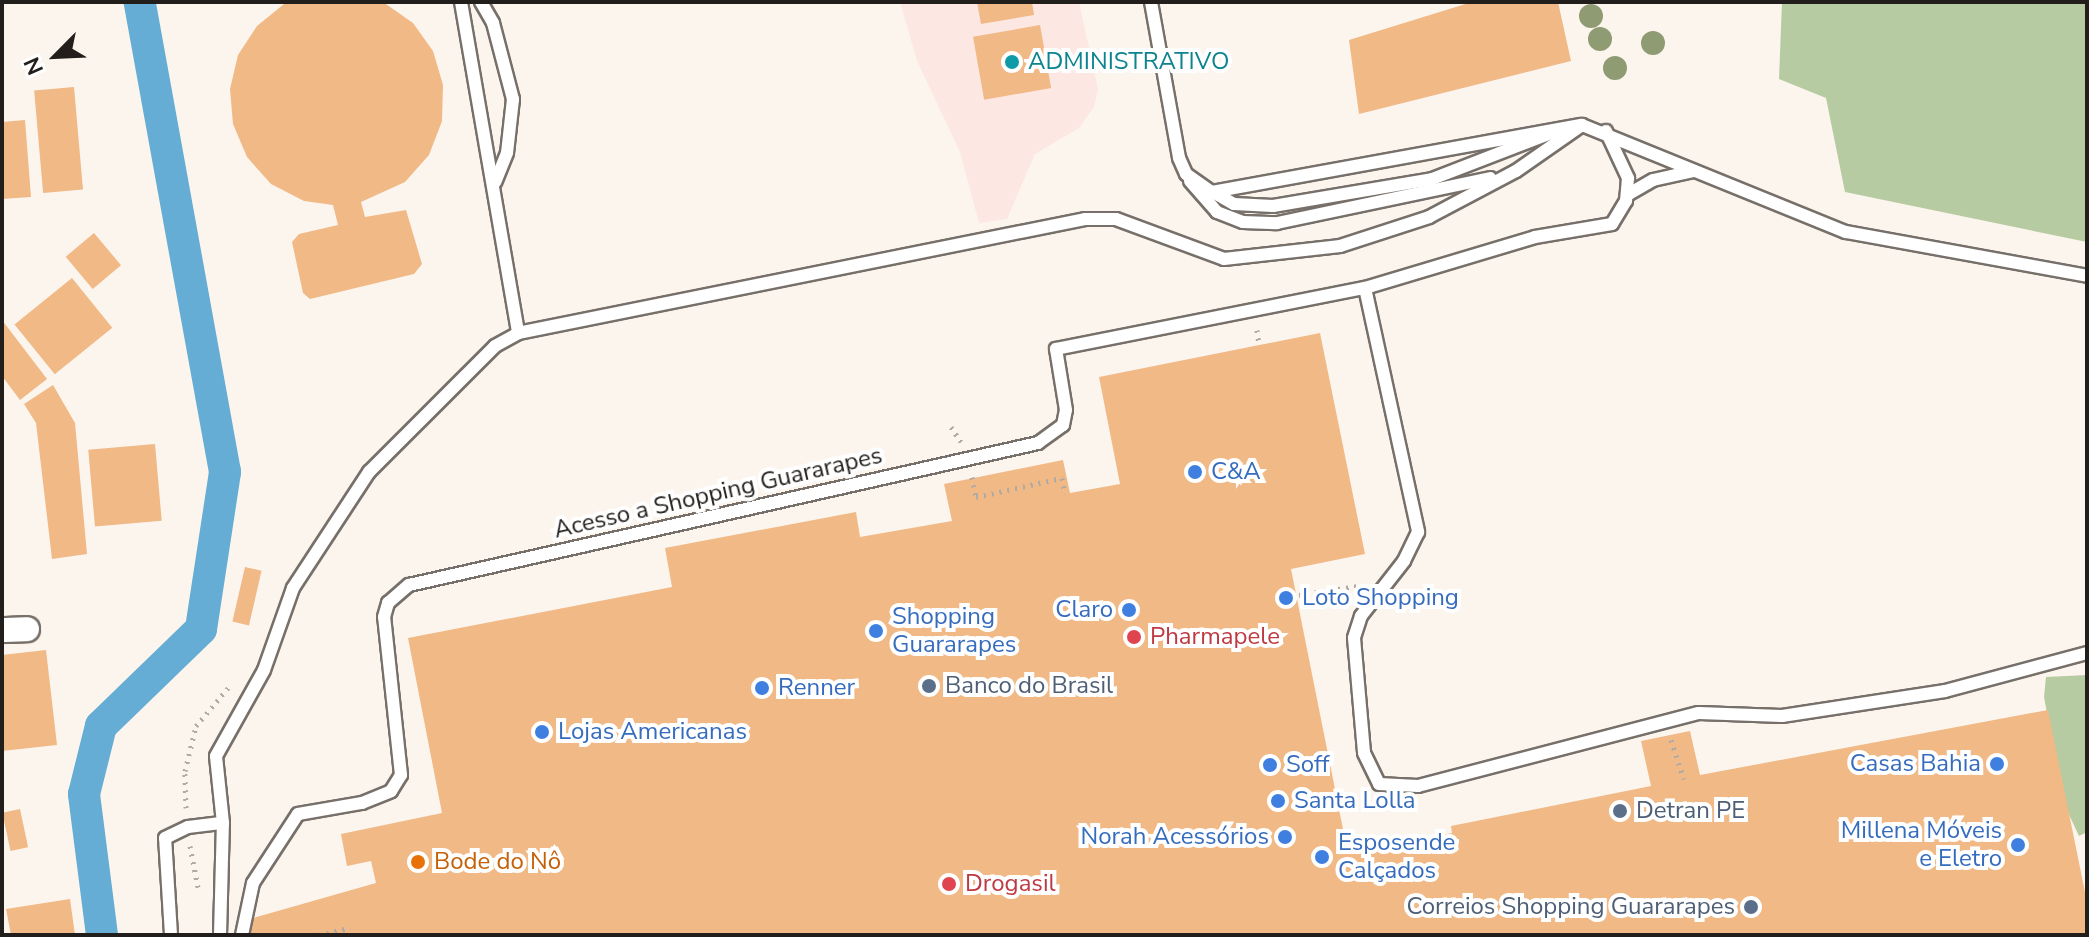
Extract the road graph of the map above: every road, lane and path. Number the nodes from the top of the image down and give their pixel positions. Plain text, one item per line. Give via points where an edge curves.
1 (461, 2) edge
2 (481, 2) edge
3 (1151, 2) edge
4 (1582, 125) junction
5 (1565, 126) junction
6 (1606, 131) junction
7 (1516, 171) junction
8 (1694, 171) junction
9 (1186, 174) junction
10 (494, 185) junction
11 (1212, 192) junction
12 (1627, 195) junction
13 (2087, 276) edge
14 (1365, 288) junction
15 (518, 333) junction
16 (1383, 583) junction
17 (1299, 595) dead end
18 (27, 629) dead end
19 (2, 630) edge
20 (2087, 653) edge
21 (1664, 720) junction
22 (1684, 779) dead end
23 (223, 823) junction
24 (350, 928) dead end
25 (172, 935) edge
26 (220, 935) edge
27 (242, 935) edge
28 (319, 935) edge

1 - 10 lane
2 - 10 lane via 493,23 513,99 507,153
3 - 9 lane
4 - 5 lane
4 - 6 lane
4 - 7 lane
5 - 11 lane
5 - 11 lane via 1489,162 1432,179 1273,206 1234,204
6 - 8 lane
6 - 12 lane via 1622,156
7 - 9 lane via 1449,190 1277,223 1243,222 1217,212
7 - 15 lane via 1393,230 1266,259 1224,259 1129,222 1085,219
8 - 12 lane, Acesso a Shopping Guararapes via 1653,180
8 - 13 lane via 1846,232
9 - 11 lane
10 - 15 lane
12 - 14 lane, Acesso a Shopping Guararapes via 1612,224 1535,237
14 - 16 lane via 1418,532 1404,561
14 - 27 lane, Acesso a Shopping Guararapes via 1056,349 1066,410 1063,425 1038,443 409,585 388,603 384,617 401,775 391,791 362,803 298,814 253,883
15 - 23 lane via 467,368 369,472 321,536 293,588 264,670 216,756
16 - 17 path
16 - 21 lane via 1354,638 1364,753 1379,784 1418,786
18 - 19 street
20 - 21 lane via 2004,678 1817,712 1699,713
21 - 22 path
23 - 25 lane via 188,827 165,838
23 - 26 lane
24 - 28 path

